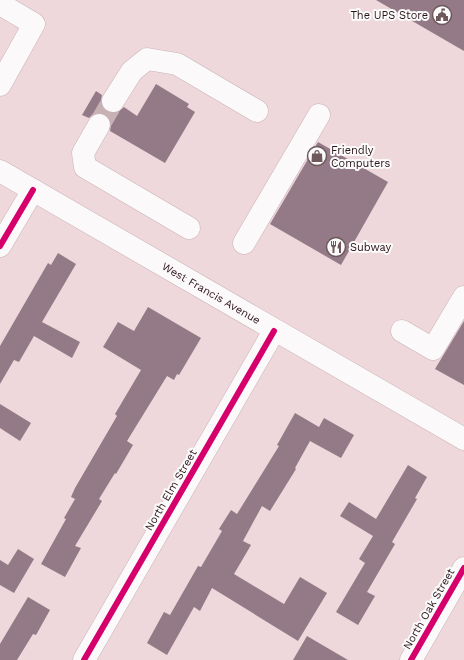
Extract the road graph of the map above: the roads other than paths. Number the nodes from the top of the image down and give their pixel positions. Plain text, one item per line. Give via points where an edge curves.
1 (0, 4) edge
2 (0, 83) edge
3 (113, 101) tunnel mouth
4 (257, 111) dead end
5 (319, 115) dead end
6 (99, 125) tunnel mouth
7 (0, 171) edge
8 (33, 190) junction
9 (189, 228) dead end
10 (244, 243) dead end
11 (0, 246) edge
12 (464, 297) edge
13 (274, 331) junction
14 (402, 331) dead end
15 (464, 440) edge
16 (464, 568) edge
17 (84, 660) edge
18 (411, 660) edge

1 - 2 street via 34,24
3 - 4 street via 132,71 147,59 177,64
5 - 10 street
6 - 9 street via 83,153 85,167
7 - 8 street, West Francis Avenue
8 - 11 street
8 - 13 street, West Francis Avenue
12 - 14 street via 433,349
13 - 15 street, West Francis Avenue
13 - 17 street, North Elm Street
16 - 18 street, North Oak Street

